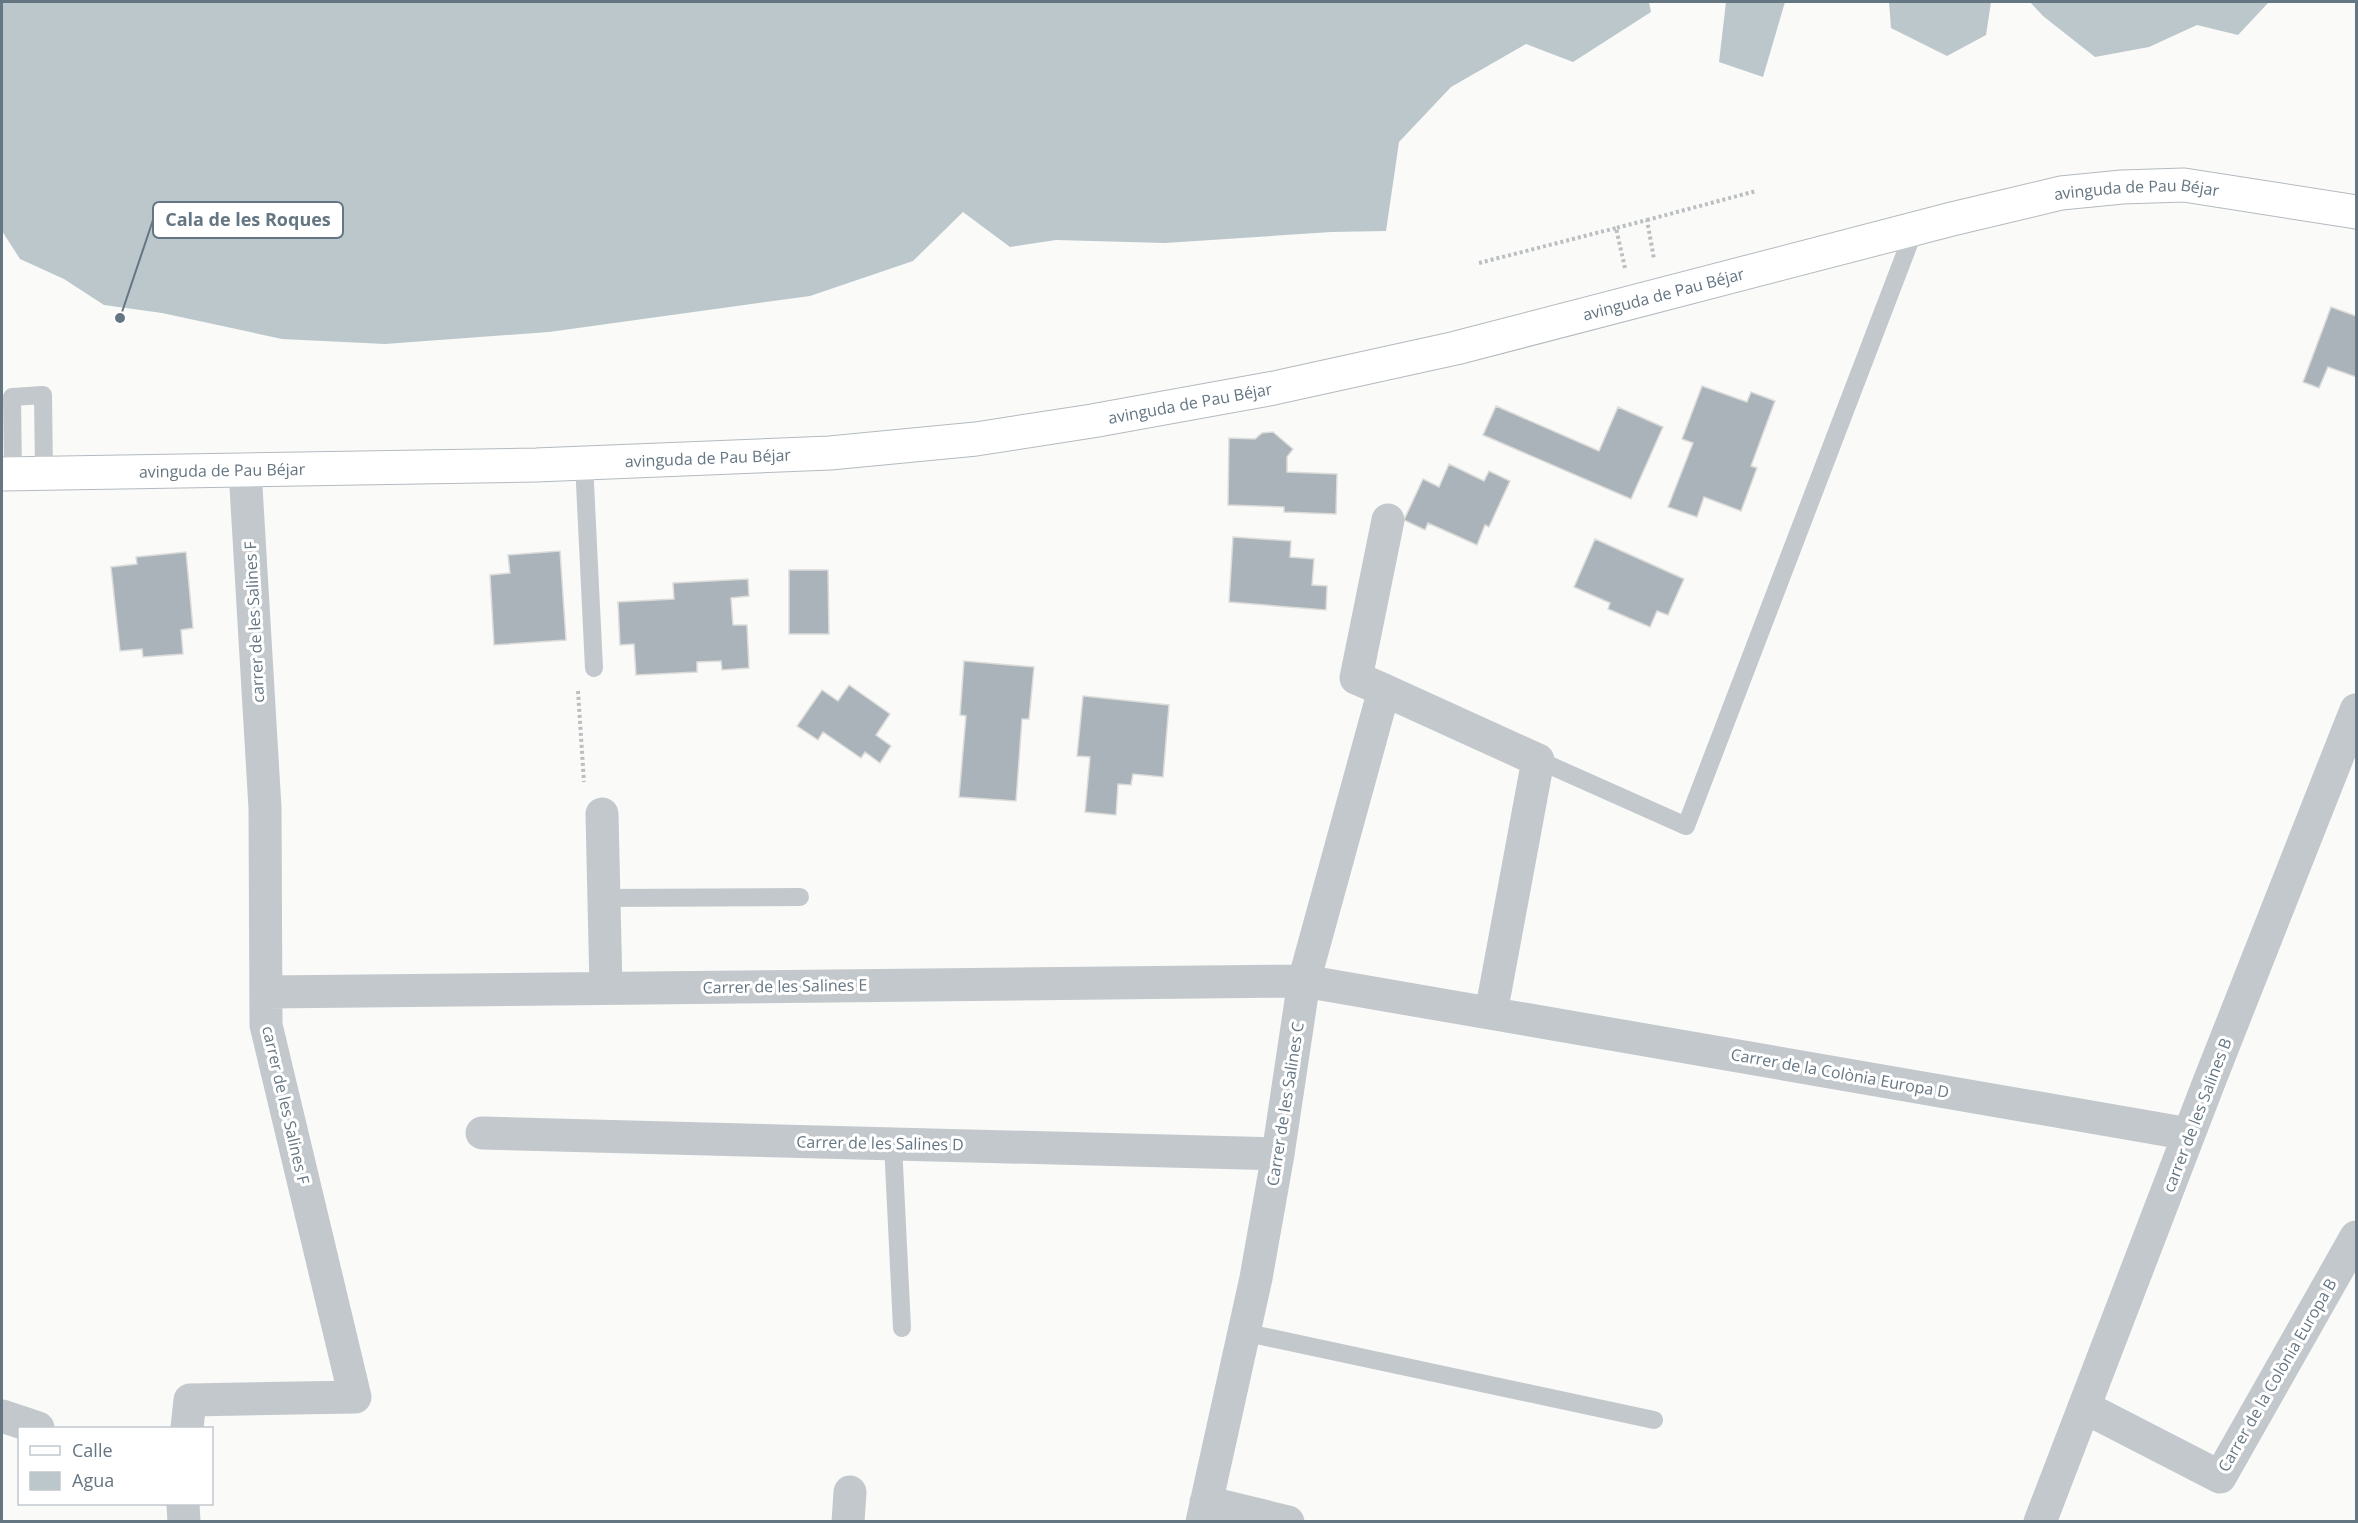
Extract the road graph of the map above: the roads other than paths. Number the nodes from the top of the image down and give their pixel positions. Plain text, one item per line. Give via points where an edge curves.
1 (2356, 212) edge
2 (1915, 228) junction
3 (584, 463) junction
4 (245, 470) junction
5 (20, 474) edge
6 (1388, 520) dead end
7 (594, 668) road end
8 (1384, 690) junction
9 (2356, 710) edge
10 (1538, 760) junction
11 (602, 814) road end
12 (800, 897) dead end
13 (604, 898) junction
14 (1304, 981) junction
15 (606, 988) junction
16 (266, 992) junction
17 (1491, 1013) junction
18 (482, 1133) dead end
19 (2189, 1134) junction
20 (893, 1144) junction
21 (1278, 1154) junction
22 (2356, 1237) edge
23 (902, 1328) dead end
24 (1243, 1332) junction
25 (2084, 1407) junction
26 (2, 1416) edge
27 (1654, 1420) dead end
28 (35, 1427) edge
29 (187, 1427) edge
30 (183, 1505) edge
31 (1204, 1512) edge
32 (184, 1521) edge
33 (1288, 1521) edge
34 (2040, 1521) edge

1 - 2 street, avinguda de Pau Béjar via 2184,185 2122,187 2061,193
2 - 3 street, avinguda de Pau Béjar via 1456,348 1274,388 1092,421 830,453
2 - 10 lane via 1686,826
3 - 4 street, avinguda de Pau Béjar
3 - 7 lane
4 - 5 street, avinguda de Pau Béjar
4 - 16 street, carrer de les Salines F via 265,808
6 - 8 street via 1356,678
8 - 10 street
8 - 14 street, Carrer de les Salines C
9 - 19 street, carrer de les Salines B
10 - 17 street
11 - 13 street
12 - 13 lane
13 - 15 street
14 - 15 street, Carrer de les Salines E
14 - 17 street, Carrer de la Colònia Europa D
14 - 21 street, Carrer de les Salines C
15 - 16 street, Carrer de les Salines E
16 - 29 street, carrer de les Salines F via 266,1025 355,1397 190,1400
17 - 19 street, Carrer de la Colònia Europa D
18 - 20 street, Carrer de les Salines D
19 - 25 street, carrer de les Salines B
20 - 21 street, Carrer de les Salines D
20 - 23 lane
21 - 24 street, Carrer de les Salines C
22 - 25 street, Carrer de la Colònia Europa B via 2220,1477
24 - 27 lane
24 - 31 street, Carrer de les Salines C
25 - 34 street, carrer de les Salines B
26 - 28 street
30 - 32 street
31 - 33 street

